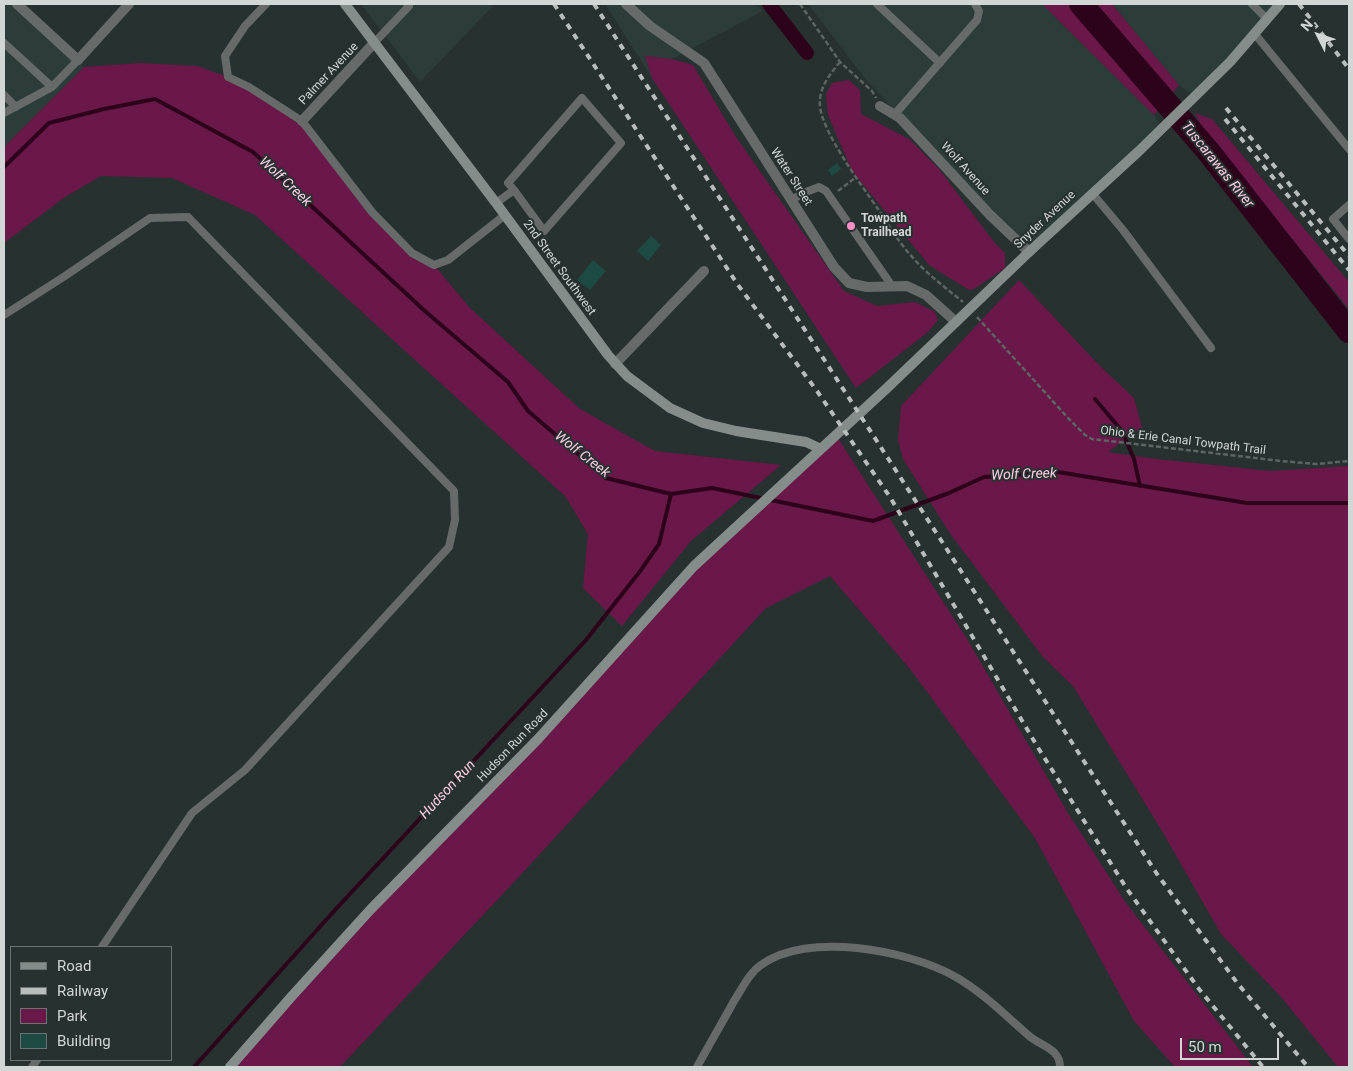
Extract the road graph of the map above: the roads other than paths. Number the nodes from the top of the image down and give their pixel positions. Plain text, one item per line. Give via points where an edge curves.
1 (17, 4) edge
2 (128, 4) edge
3 (266, 4) edge
4 (345, 4) edge
5 (407, 4) edge
6 (626, 4) edge
7 (877, 4) edge
8 (975, 4) edge
9 (1252, 4) edge
10 (1280, 4) edge
11 (1267, 19) junction
12 (1254, 33) junction
13 (4, 43) edge
14 (374, 43) junction
15 (78, 60) junction
16 (940, 63) junction
17 (52, 87) junction
18 (4, 95) edge
19 (16, 106) junction
20 (880, 106) road end
21 (4, 113) edge
22 (895, 114) junction
23 (302, 122) junction
24 (1349, 149) edge
25 (514, 190) junction
26 (1092, 194) junction
27 (791, 200) junction
28 (496, 204) junction
29 (1349, 205) edge
30 (505, 215) junction
31 (1349, 239) edge
32 (1029, 252) junction
33 (704, 271) dead end
34 (892, 286) junction
35 (4, 315) edge
36 (956, 322) junction
37 (1211, 348) dead end
38 (616, 364) junction
39 (821, 449) junction
40 (103, 946) edge
41 (230, 1067) edge
42 (697, 1067) edge
43 (1060, 1067) edge

1 - 15 street
2 - 15 street
3 - 23 lane via 245,26 225,56 228,77
4 - 14 main road, 2nd Street Southwest
5 - 14 lane
6 - 27 street, Water Street via 650,26 704,64
7 - 16 lane
8 - 16 lane via 979,12 977,20
9 - 11 lane
10 - 11 main road, Snyder Avenue
11 - 12 main road, Snyder Avenue
12 - 24 lane
12 - 26 main road, Snyder Avenue via 1230,62
13 - 17 lane
14 - 23 street, Palmer Avenue
14 - 28 main road, 2nd Street Southwest
15 - 17 lane
16 - 22 lane
17 - 19 lane
18 - 19 lane
19 - 21 lane
20 - 22 street, Wolf Avenue
22 - 32 street, Wolf Avenue
23 - 30 lane via 372,212 412,253 434,265 448,260
25 - 25 lane via 508,183 582,98 621,143 544,231
25 - 28 lane
26 - 32 main road, Snyder Avenue
26 - 37 lane via 1124,230
27 - 34 street, Water Street via 834,267 849,283 867,287
27 - 34 lane via 819,187 826,191
28 - 30 main road, 2nd Street Southwest
29 - 31 lane via 1333,219
30 - 38 main road, 2nd Street Southwest
32 - 36 main road, Snyder Avenue
33 - 38 street
34 - 36 street, Water Street via 907,286 926,295
35 - 40 lane via 150,218 188,217 454,491 455,520 449,547 245,770 192,813
36 - 39 main road, Snyder Avenue
38 - 39 main road, 2nd Street Southwest via 626,376 670,408 703,423 806,442
39 - 41 main road, Hudson Run Road via 694,566 538,739 364,916
42 - 43 lane via 746,982 760,965 784,953 820,947 852,947 899,956 954,976 1036,1041 1054,1051 1060,1058

